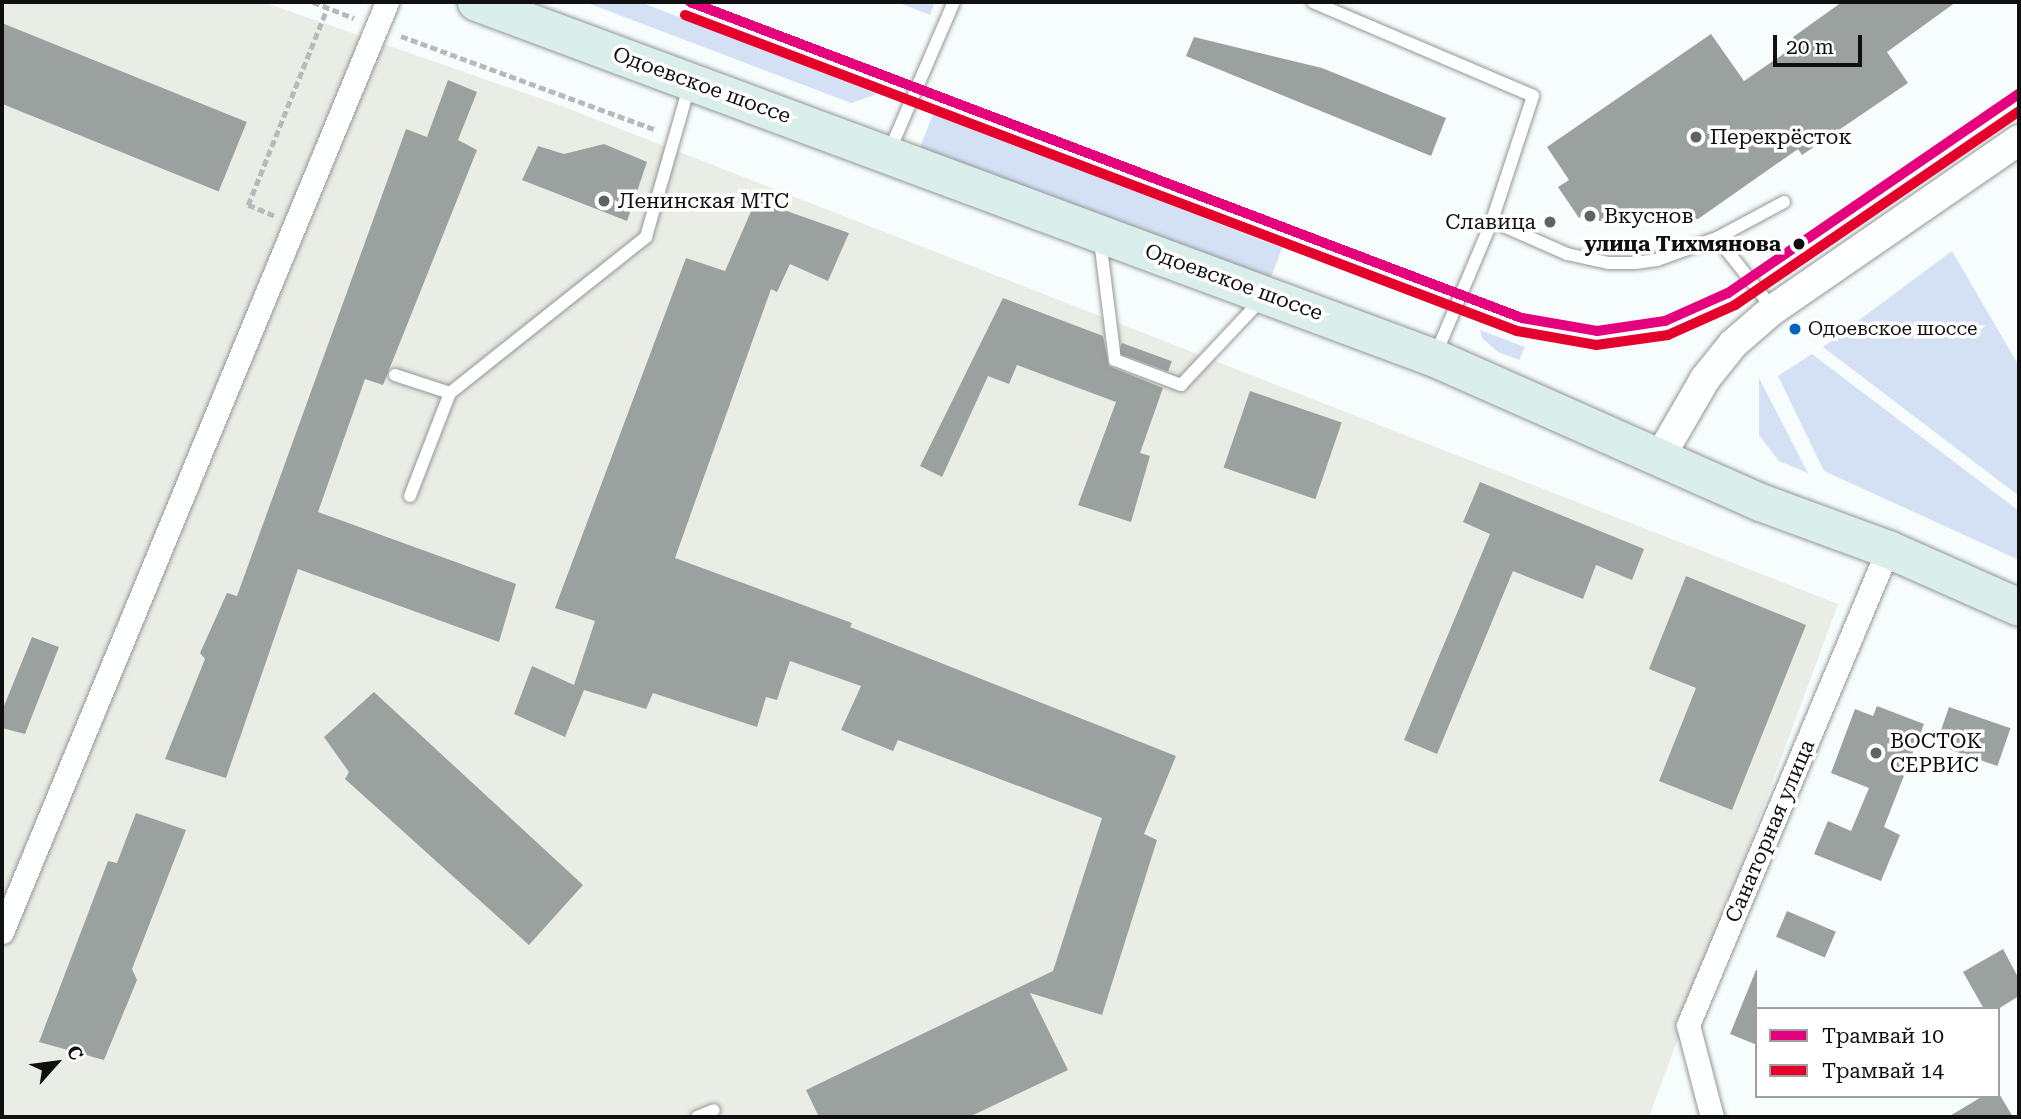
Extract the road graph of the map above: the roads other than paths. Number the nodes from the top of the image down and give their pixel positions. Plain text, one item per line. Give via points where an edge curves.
1 (387, 2) edge
2 (476, 2) edge
3 (954, 2) edge
4 (1313, 2) edge
5 (691, 81) junction
6 (2019, 140) edge
7 (888, 154) junction
8 (1784, 202) dead end
9 (1492, 221) junction
10 (1099, 233) junction
11 (1717, 238) junction
12 (1267, 294) junction
13 (1773, 310) junction
14 (1435, 358) junction
15 (395, 375) dead end
16 (450, 393) junction
17 (1661, 455) junction
18 (410, 496) dead end
19 (1888, 549) junction
20 (2019, 607) edge
21 (2, 932) edge
22 (714, 1110) dead end
23 (697, 1117) edge
24 (1712, 1117) edge

1 - 21 street
2 - 5 main road, Одоевское шоссе
3 - 7 lane
4 - 9 lane via 1533,96
5 - 7 main road, Одоевское шоссе
5 - 16 lane via 646,237
6 - 13 street
7 - 10 main road, Одоевское шоссе
8 - 11 lane
9 - 11 lane via 1566,254 1609,263 1657,260
9 - 14 lane
10 - 12 main road, Одоевское шоссе
10 - 12 lane via 1115,360 1181,385
11 - 13 lane
12 - 14 main road, Одоевское шоссе
13 - 17 street via 1733,344 1705,379
14 - 17 main road, Одоевское шоссе
15 - 16 lane
16 - 18 lane
17 - 19 main road, Одоевское шоссе via 1760,502
19 - 20 main road, Одоевское шоссе
19 - 24 street, Санаторная улица via 1688,1025
22 - 23 lane

